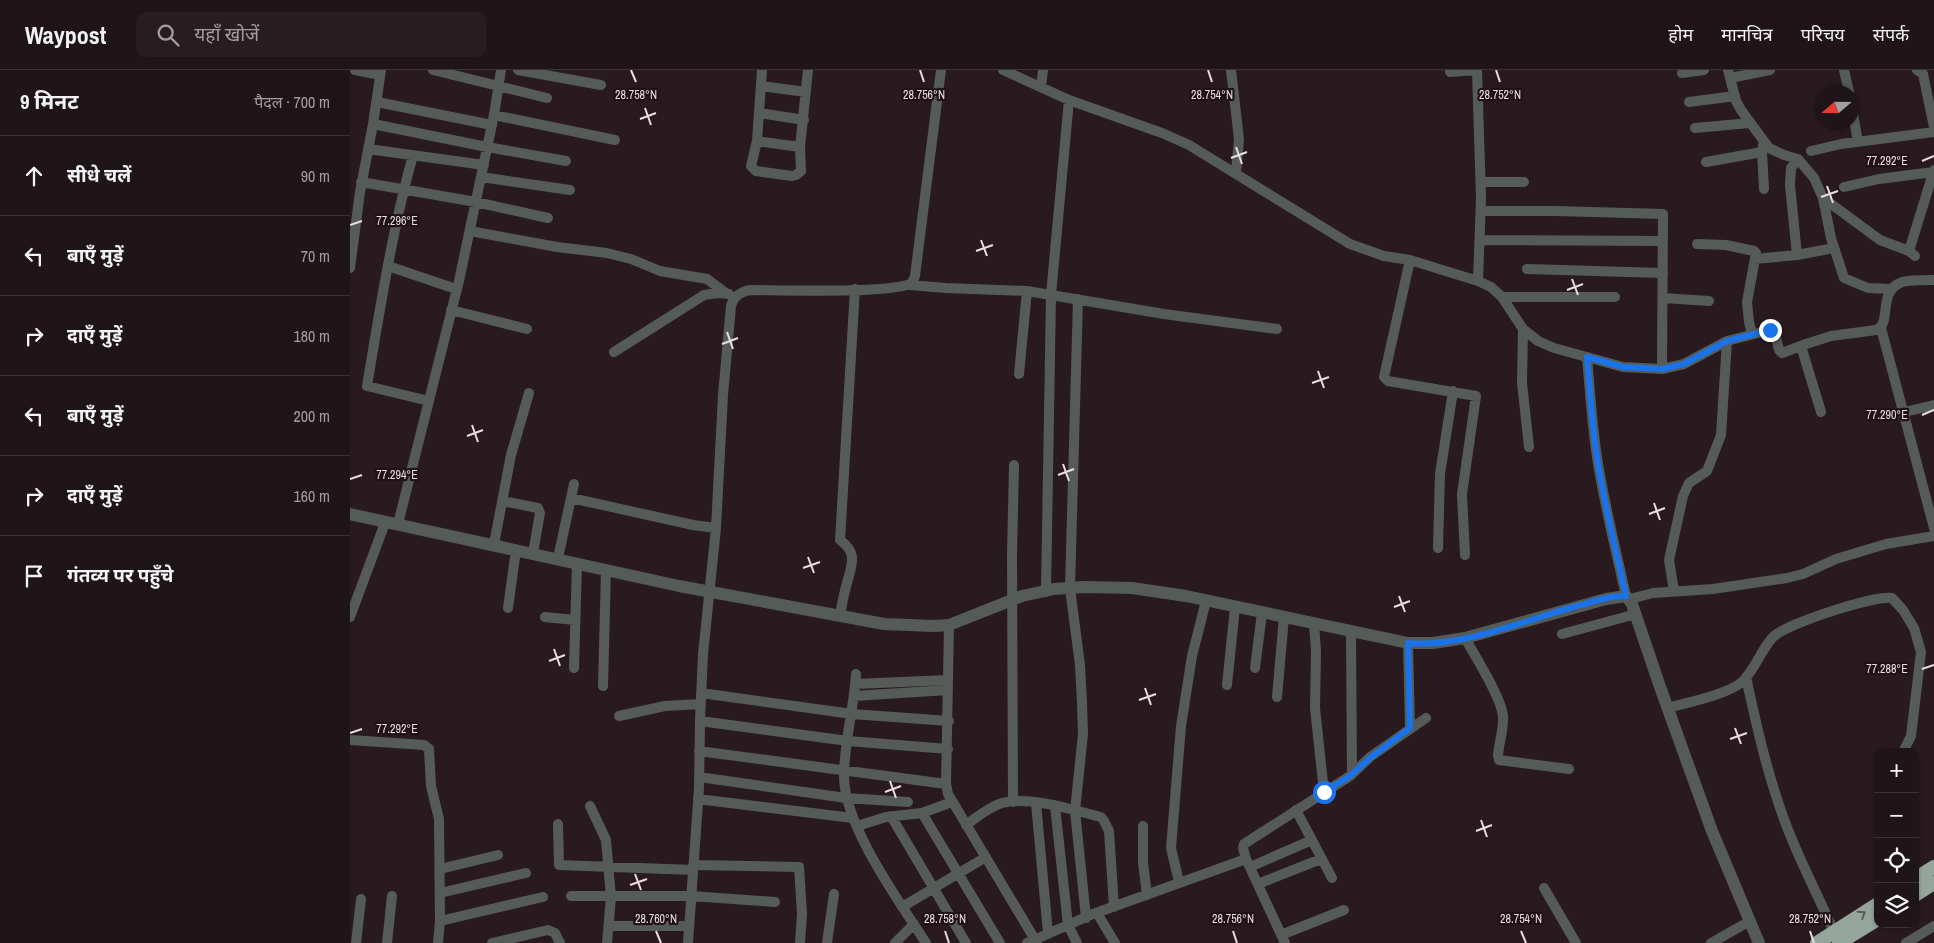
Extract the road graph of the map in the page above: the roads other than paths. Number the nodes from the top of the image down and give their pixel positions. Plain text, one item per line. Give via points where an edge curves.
1 (355, 70) edge
2 (433, 70) edge
3 (501, 70) edge
4 (518, 70) edge
5 (762, 70) edge
6 (808, 70) edge
7 (941, 70) edge
8 (1003, 70) edge
9 (1043, 70) edge
10 (1231, 70) edge
11 (1477, 70) edge
12 (1704, 70) edge
13 (1765, 70) edge
14 (1844, 70) edge
15 (1917, 70) edge
16 (381, 72) edge
17 (1450, 72) dead end
18 (1682, 73) dead end
19 (1729, 74) edge
20 (601, 85) dead end
21 (1847, 85) edge
22 (498, 86) junction
23 (761, 86) junction
24 (1041, 87) junction
25 (806, 92) junction
26 (1735, 96) junction
27 (547, 98) dead end
28 (1070, 100) junction
29 (376, 102) junction
30 (1689, 102) dead end
31 (760, 113) junction
32 (493, 120) junction
33 (804, 120) junction
34 (1750, 123) junction
35 (373, 124) junction
36 (1934, 127) edge
37 (1695, 128) dead end
38 (1856, 130) edge
39 (1934, 132) edge
40 (615, 140) dead end
41 (757, 141) junction
42 (1858, 142) junction
43 (1763, 146) junction
44 (487, 147) junction
45 (800, 147) junction
46 (368, 149) junction
47 (1811, 151) dead end
48 (413, 155) junction
49 (1798, 159) junction
50 (566, 160) dead end
51 (1706, 162) dead end
52 (484, 165) junction
53 (1934, 171) edge
54 (1236, 173) junction
55 (482, 177) junction
56 (1481, 182) junction
57 (1524, 182) dead end
58 (1844, 187) dead end
59 (357, 188) edge
60 (1764, 189) dead end
61 (404, 190) junction
62 (570, 190) dead end
63 (1823, 198) junction
64 (476, 202) junction
65 (1481, 211) junction
66 (548, 218) dead end
67 (470, 231) junction
68 (1481, 240) junction
69 (1663, 241) junction
70 (1696, 244) dead end
71 (1834, 248) junction
72 (1797, 255) junction
73 (1755, 259) junction
74 (1410, 260) junction
75 (388, 266) junction
76 (350, 268) edge
77 (1527, 269) dead end
78 (1663, 273) junction
79 (1934, 280) edge
80 (1478, 281) junction
81 (910, 285) junction
82 (456, 289) junction
83 (855, 289) junction
84 (1892, 289) junction
85 (1027, 291) junction
86 (732, 294) junction
87 (1052, 295) junction
88 (1502, 297) junction
89 (1615, 297) dead end
90 (1663, 298) junction
91 (1078, 299) junction
92 (1709, 301) dead end
93 (451, 310) junction
94 (1882, 328) junction
95 (1523, 329) junction
96 (527, 330) dead end
97 (1277, 330) dead end
98 (1752, 334) junction
99 (1727, 341) junction
100 (1801, 346) junction
101 (614, 352) dead end
102 (1587, 357) junction
103 (1662, 369) junction
104 (1019, 374) dead end
105 (1453, 391) junction
106 (529, 393) dead end
107 (429, 401) junction
108 (1934, 405) edge
109 (1821, 412) dead end
110 (1904, 412) junction
111 (1529, 448) dead end
112 (1014, 465) dead end
113 (574, 484) dead end
114 (571, 498) junction
115 (502, 501) junction
116 (350, 514) edge
117 (385, 523) junction
118 (398, 524) junction
119 (716, 528) junction
120 (1934, 528) edge
121 (1934, 536) edge
122 (494, 544) junction
123 (1438, 548) dead end
124 (516, 550) junction
125 (533, 553) junction
126 (1465, 555) dead end
127 (558, 558) junction
128 (577, 563) junction
129 (606, 570) junction
130 (1070, 588) junction
131 (711, 591) junction
132 (1674, 591) junction
133 (1046, 592) junction
134 (1628, 598) junction
135 (1012, 599) junction
136 (1206, 601) junction
137 (1235, 607) junction
138 (508, 608) dead end
139 (1262, 613) junction
140 (1636, 614) junction
141 (840, 615) junction
142 (350, 617) edge
143 (545, 617) dead end
144 (1284, 617) junction
145 (575, 620) junction
146 (1314, 623) junction
147 (949, 625) junction
148 (1351, 632) junction
149 (1562, 634) dead end
150 (1465, 638) junction
151 (1408, 643) junction
152 (574, 668) dead end
153 (1255, 668) dead end
154 (1746, 677) junction
155 (1227, 684) dead end
156 (948, 685) junction
157 (603, 686) dead end
158 (854, 696) junction
159 (1277, 697) dead end
160 (701, 698) junction
161 (1667, 708) junction
162 (852, 714) junction
163 (619, 716) dead end
164 (1426, 718) dead end
165 (700, 721) junction
166 (949, 721) junction
167 (1410, 728) junction
168 (350, 740) edge
169 (848, 741) junction
170 (1906, 748) edge
171 (948, 749) junction
172 (699, 751) junction
173 (845, 769) junction
174 (1569, 769) dead end
175 (1352, 774) junction
176 (699, 777) junction
177 (946, 784) junction
178 (1324, 792) junction
179 (846, 798) junction
180 (698, 799) junction
181 (908, 802) dead end
182 (952, 802) junction
183 (1013, 802) junction
184 (1036, 803) junction
185 (590, 806) dead end
186 (1055, 806) junction
187 (1296, 810) junction
188 (1076, 811) junction
189 (922, 813) junction
190 (891, 816) junction
191 (855, 822) junction
192 (558, 824) dead end
193 (966, 825) junction
194 (1143, 826) dead end
195 (1312, 840) junction
196 (498, 855) dead end
197 (986, 857) junction
198 (1322, 859) junction
199 (1248, 863) junction
200 (608, 866) junction
201 (1934, 867) edge
202 (693, 868) junction
203 (440, 869) junction
204 (526, 874) dead end
205 (959, 874) junction
206 (1919, 876) edge
207 (1332, 878) dead end
208 (1179, 882) junction
209 (1934, 883) edge
210 (1258, 884) junction
211 (1544, 888) dead end
212 (934, 889) junction
213 (1919, 892) edge
214 (440, 893) junction
215 (834, 894) dead end
216 (1147, 895) junction
217 (392, 896) dead end
218 (571, 896) dead end
219 (691, 896) junction
220 (543, 897) dead end
221 (611, 897) junction
222 (361, 899) dead end
223 (775, 902) dead end
224 (902, 906) junction
225 (1874, 907) edge
226 (1114, 908) junction
227 (1344, 910) dead end
228 (1097, 913) junction
229 (1086, 918) junction
230 (440, 921) junction
231 (1750, 921) junction
232 (1874, 921) edge
233 (914, 924) junction
234 (1068, 925) junction
235 (613, 926) dead end
236 (689, 926) junction
237 (1934, 926) edge
238 (1048, 933) junction
239 (1837, 938) edge
240 (1283, 939) edge
241 (1033, 942) edge
242 (356, 943) edge
243 (387, 943) edge
244 (438, 943) edge
245 (492, 943) edge
246 (560, 943) edge
247 (607, 943) edge
248 (688, 943) edge
249 (800, 943) edge
250 (827, 943) edge
251 (895, 943) edge
252 (925, 943) edge
253 (966, 943) edge
254 (1000, 943) edge
255 (1077, 943) edge
256 (1115, 943) edge
257 (1576, 943) edge
258 (1711, 943) edge
259 (1759, 943) edge
260 (1818, 943) edge
261 (1906, 943) edge

1 - 16 street
2 - 22 street
3 - 22 street
4 - 20 street
5 - 23 street
6 - 25 street
7 - 81 street via 915,276
8 - 24 street
9 - 24 street
10 - 54 street via 1238,124
11 - 17 street
11 - 56 street
12 - 18 street
13 - 19 street
14 - 21 street
15 - 36 street via 1923,74
16 - 29 street
19 - 26 street
22 - 27 street
22 - 32 street
23 - 25 street
23 - 31 street
24 - 28 street
25 - 33 street
26 - 30 street
26 - 34 street
28 - 54 street via 1162,133
28 - 87 street
29 - 32 street
29 - 35 street
31 - 33 street
31 - 41 street
32 - 40 street
32 - 44 street
33 - 45 street
34 - 37 street
34 - 43 street
35 - 44 street
35 - 46 street
38 - 42 street
39 - 42 street
41 - 45 street
41 - 45 street via 751,166 756,171 796,175 801,171
42 - 47 street
43 - 49 street
43 - 51 street
43 - 60 street
44 - 50 street
44 - 52 street
46 - 48 street
46 - 59 street
48 - 52 street
48 - 61 street
49 - 63 street via 1814,178
49 - 72 street via 1791,168 1790,185
52 - 55 street
53 - 58 street
53 - 63 street via 1912,253 1880,240
54 - 74 street via 1350,244 1384,256
55 - 62 street
55 - 64 street
56 - 57 street
56 - 65 street
59 - 61 street
59 - 76 street
61 - 64 street
61 - 75 street
63 - 71 street
64 - 66 street
64 - 67 street
65 - 68 street
65 - 69 street via 1663,214
67 - 82 street
67 - 86 street via 607,253 660,271 707,279
68 - 69 street
68 - 80 street
69 - 78 street
70 - 73 street via 1754,251
71 - 72 street
71 - 84 street via 1844,278 1868,288
72 - 73 street
73 - 98 street via 1747,302
74 - 80 street
74 - 105 street via 1384,378
75 - 82 street
75 - 107 street via 367,386
77 - 78 street
78 - 90 street
79 - 84 street via 1902,282
80 - 88 street
81 - 83 street
81 - 85 street
82 - 93 street
83 - 86 street via 750,290
83 - 141 street via 840,540 852,554 853,564
84 - 94 street via 1886,302
85 - 87 street
85 - 104 street
86 - 101 street via 704,296
86 - 119 street
87 - 91 street
87 - 133 street
88 - 89 street
88 - 95 street
90 - 92 street
90 - 103 street
91 - 97 street
91 - 130 street
93 - 96 street
93 - 107 street
94 - 100 street via 1832,336
94 - 110 street
95 - 102 street via 1554,348
95 - 111 street via 1522,383
98 - 99 street
98 - 100 street via 1774,331 1782,353
99 - 103 street via 1684,364
99 - 132 street via 1721,435 1707,471 1690,483 1683,496 1669,560
100 - 109 street
102 - 103 street via 1623,367
102 - 134 street via 1598,458
105 - 123 street via 1440,474
105 - 126 street via 1476,396 1462,494
106 - 115 street
107 - 118 street
108 - 110 street
110 - 120 street
112 - 135 street
113 - 114 street
114 - 119 street
114 - 127 street
115 - 122 street
115 - 125 street via 538,508 540,513
116 - 117 street
117 - 118 street
117 - 142 street
118 - 122 street
119 - 131 street
121 - 132 street via 1886,544 1787,578
122 - 124 street
124 - 125 street
124 - 138 street
125 - 127 street
127 - 128 street
128 - 129 street
128 - 145 street
129 - 131 street
129 - 157 street
130 - 133 street
130 - 136 street via 1132,588
130 - 188 street via 1083,719
131 - 141 street
131 - 160 street
132 - 134 street
133 - 135 street
134 - 140 street
134 - 150 street via 1606,599
135 - 147 street
135 - 183 street
136 - 137 street
136 - 208 street via 1192,656 1181,726 1171,848
137 - 139 street
137 - 155 street
139 - 144 street
139 - 153 street
140 - 149 street
140 - 161 street
141 - 147 street via 884,624
143 - 145 street
144 - 146 street
144 - 159 street
145 - 152 street
146 - 148 street
146 - 178 street via 1314,708
147 - 156 street
148 - 151 street
148 - 175 street
150 - 151 street
150 - 174 street via 1502,712 1499,760
151 - 167 street
154 - 161 street via 1725,691
154 - 170 street via 1769,642 1783,629 1817,616 1892,598 1914,628 1921,652 1911,736
154 - 239 street via 1779,804
156 - 158 street
156 - 158 street via 856,679
156 - 166 street
158 - 162 street
160 - 162 street
160 - 163 street
160 - 165 street
161 - 231 street via 1712,831
162 - 166 street
162 - 169 street
164 - 167 street
165 - 169 street
165 - 172 street
166 - 171 street
167 - 175 street
168 - 203 street via 429,748 431,786 439,819
169 - 171 street
169 - 173 street
171 - 177 street
172 - 173 street
172 - 176 street
173 - 177 street
173 - 179 street
175 - 178 street
176 - 179 street
176 - 180 street
177 - 182 street
178 - 187 street
179 - 181 street
179 - 191 street
180 - 191 street
180 - 202 street
182 - 189 street
182 - 193 street
183 - 184 street
183 - 193 street via 995,806
184 - 186 street
184 - 238 street
185 - 200 street via 606,840
186 - 188 street
186 - 234 street
187 - 195 street
187 - 199 street via 1244,844
188 - 226 street via 1101,817 1107,825
188 - 229 street
189 - 190 street
189 - 205 street
190 - 191 street
190 - 212 street
191 - 224 street
192 - 200 street via 559,865
193 - 197 street
194 - 216 street
195 - 198 street
195 - 199 street
196 - 203 street
197 - 205 street
197 - 241 street
198 - 207 street
198 - 210 street
199 - 208 street
199 - 210 street
200 - 202 street
200 - 221 street
201 - 206 highway
202 - 219 street
202 - 249 street via 799,868
203 - 214 street
204 - 214 street
205 - 212 street
205 - 254 street
208 - 216 street
209 - 213 highway
210 - 240 street
211 - 257 street
212 - 224 street
212 - 253 street
214 - 230 street
215 - 250 street
216 - 226 street
217 - 243 street
218 - 221 street
219 - 221 street
219 - 223 street
219 - 236 street
220 - 230 street
221 - 247 street
222 - 242 street
224 - 233 street
239 -> 225 highway
226 - 228 street
227 - 240 street
228 - 229 street
228 - 256 street
229 - 234 street
230 - 244 street
231 - 258 street
231 - 259 street
232 - 239 highway
233 - 251 street
233 - 252 street
234 - 238 street
234 - 255 street
235 - 236 street
236 - 248 street
237 - 261 street
238 - 241 street
239 - 260 highway
245 - 246 street via 548,930 556,933

